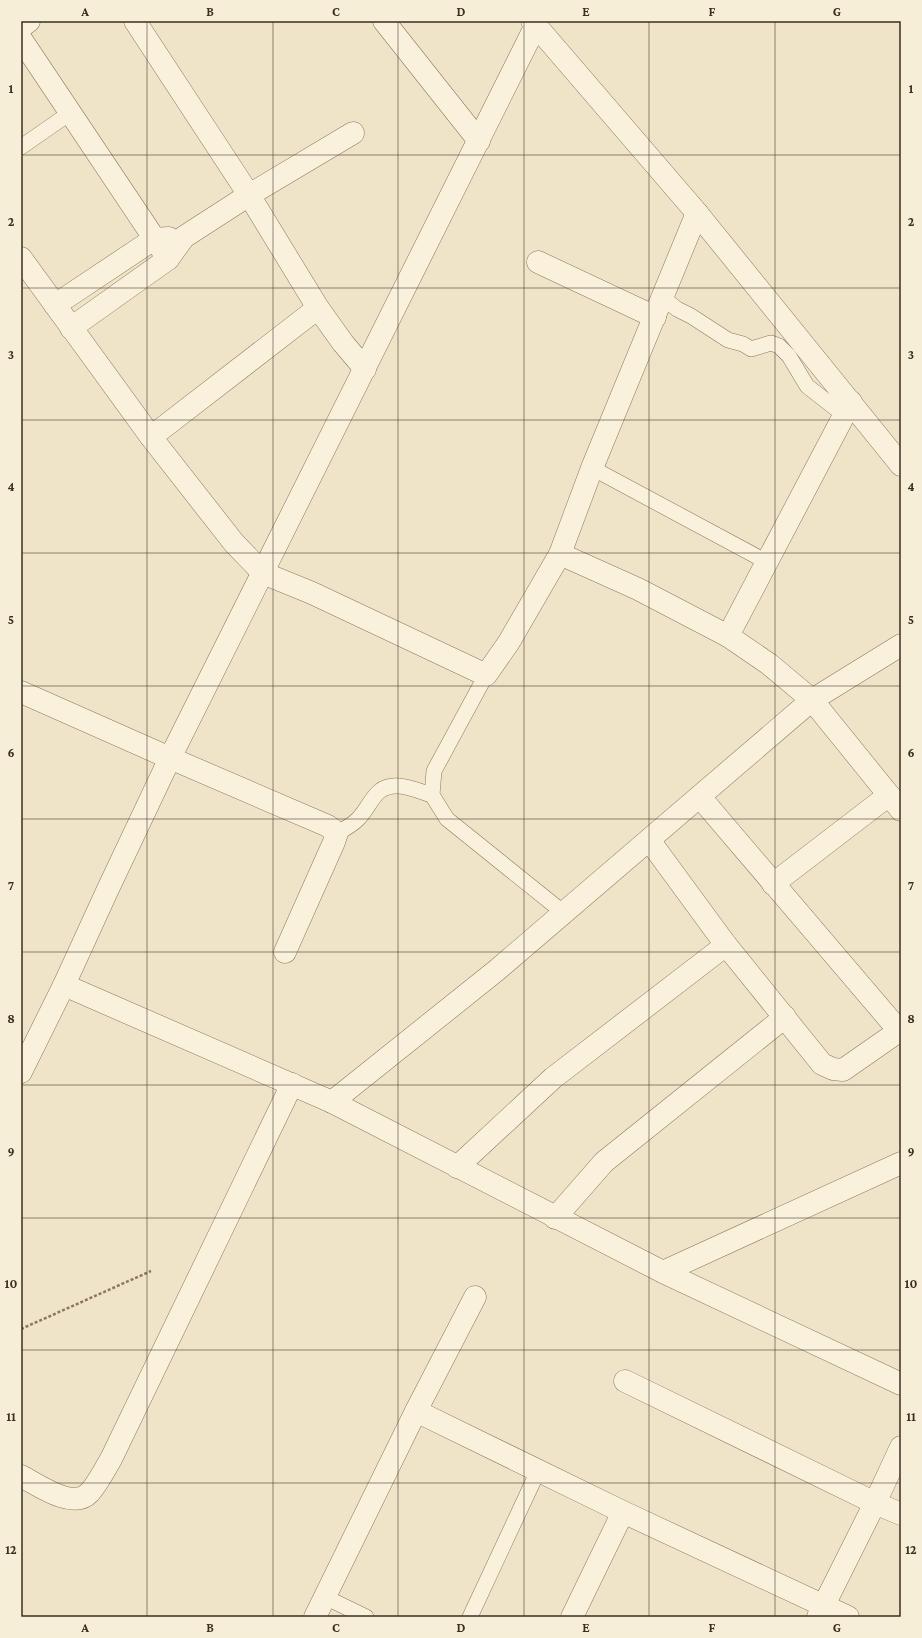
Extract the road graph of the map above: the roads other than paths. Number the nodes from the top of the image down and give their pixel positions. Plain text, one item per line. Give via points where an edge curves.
1 (29, 21) edge
2 (135, 21) edge
3 (384, 21) edge
4 (534, 23) edge
5 (21, 27) edge
6 (21, 39) edge
7 (70, 113) junction
8 (353, 133) dead end
9 (479, 140) junction
10 (21, 147) edge
11 (249, 195) junction
12 (697, 213) junction
13 (184, 237) junction
14 (154, 238) junction
15 (21, 258) edge
16 (168, 259) junction
17 (538, 262) dead end
18 (54, 305) junction
19 (318, 308) junction
20 (659, 308) junction
21 (71, 328) junction
22 (365, 369) junction
23 (847, 409) junction
24 (151, 437) junction
25 (901, 465) edge
26 (592, 468) junction
27 (560, 554) junction
28 (767, 562) junction
29 (263, 573) junction
30 (728, 636) junction
31 (901, 645) edge
32 (486, 675) junction
33 (21, 692) edge
34 (812, 700) junction
35 (170, 758) junction
36 (432, 795) junction
37 (700, 797) junction
38 (895, 803) edge
39 (337, 833) junction
40 (649, 840) junction
41 (774, 884) junction
42 (564, 913) junction
43 (726, 945) junction
44 (285, 952) dead end
45 (64, 985) junction
46 (785, 1017) junction
47 (900, 1032) edge
48 (21, 1072) edge
49 (292, 1084) junction
50 (332, 1102) junction
51 (901, 1163) edge
52 (457, 1167) junction
53 (555, 1218) junction
54 (663, 1272) junction
55 (475, 1297) dead end
56 (625, 1381) dead end
57 (901, 1384) edge
58 (416, 1411) junction
59 (901, 1447) edge
60 (538, 1471) junction
61 (21, 1476) edge
62 (875, 1503) junction
63 (624, 1512) junction
64 (901, 1514) edge
65 (325, 1597) junction
66 (820, 1611) edge
67 (315, 1617) edge
68 (366, 1617) edge
69 (470, 1617) edge
70 (572, 1617) edge
71 (848, 1617) edge

1 - 5 street
2 - 11 street
3 - 9 street
4 - 9 street
4 - 12 street
6 - 7 street
7 - 10 lane
7 - 14 street
8 - 11 street
9 - 22 street
11 - 13 street
11 - 19 street
12 - 20 street
12 - 23 street
13 - 14 street
13 - 16 street
14 - 16 street
14 - 18 street
15 - 18 street
16 - 21 street
17 - 20 street
18 - 21 street
19 - 22 street
19 - 24 street
20 - 23 lane via 676,310 691,316 728,340 751,349 772,343 779,346 789,356 807,386
20 - 26 street
21 - 24 street
22 - 29 street
23 - 25 street
23 - 28 street
24 - 29 street via 234,543
26 - 27 street
26 - 28 lane
27 - 30 street via 638,589
27 - 32 street
28 - 30 street
29 - 32 street via 312,593
29 - 35 street
30 - 34 street via 769,664
31 - 34 street
32 - 36 lane via 434,771
33 - 35 street
34 - 37 street
34 - 38 street
35 - 39 street via 328,826
35 - 45 street
36 - 39 lane via 400,786 387,786 376,794 349,828
36 - 42 lane via 447,820
37 - 40 street
37 - 41 street
38 - 41 street
39 - 44 street
40 - 42 street
40 - 43 street
41 - 47 street
42 - 50 street
43 - 46 street
43 - 52 street via 553,1078
45 - 48 street
45 - 49 street
46 - 47 street via 822,1064 833,1069 843,1070
46 - 53 street via 604,1162
49 - 50 street
49 - 61 street via 114,1452 90,1493 81,1499 64,1498
50 - 52 street
51 - 54 street
52 - 53 street
53 - 54 street
54 - 57 street
55 - 58 street
56 - 62 street
58 - 60 street
58 - 65 street
59 - 62 street
60 - 63 street
60 - 69 lane
62 - 64 street
62 - 66 street
63 - 66 street
63 - 70 street
65 - 67 street
65 - 68 lane
66 - 71 street

